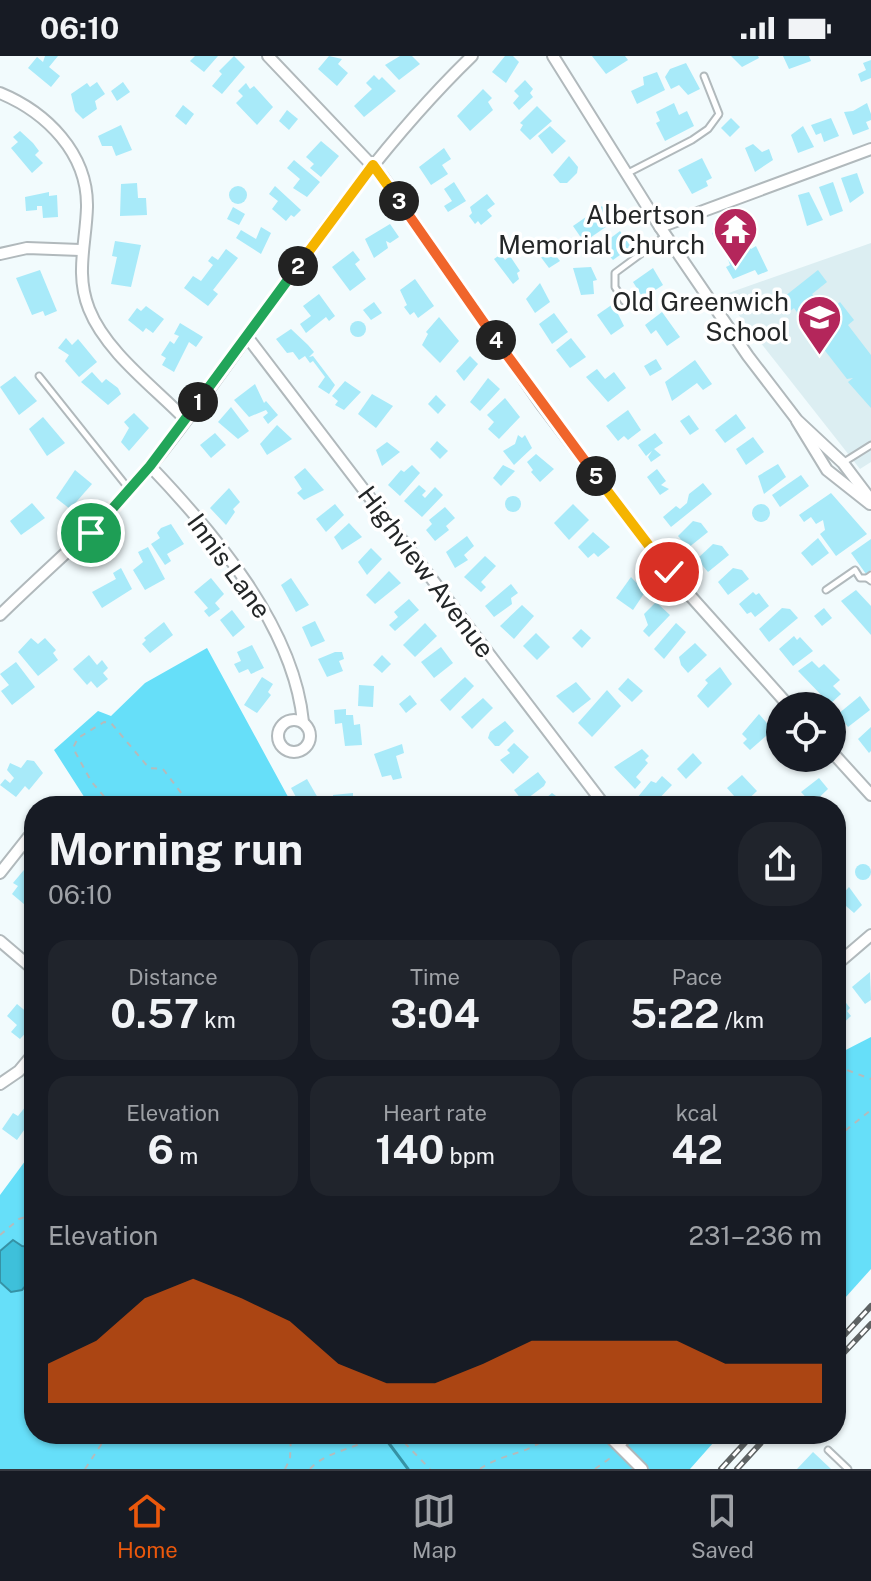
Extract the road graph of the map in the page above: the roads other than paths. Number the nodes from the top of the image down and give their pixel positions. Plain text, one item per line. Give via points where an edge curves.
1 (268, 56) edge
2 (472, 56) edge
3 (553, 56) edge
4 (704, 76) dead end
5 (0, 93) edge
6 (871, 149) edge
7 (373, 165) junction
8 (627, 173) junction
9 (663, 231) junction
10 (80, 250) junction
11 (0, 254) edge
12 (624, 301) dead end
13 (248, 338) junction
14 (39, 376) dead end
15 (185, 419) junction
16 (797, 420) junction
17 (871, 445) edge
18 (843, 464) junction
19 (150, 466) junction
20 (827, 470) junction
21 (842, 482) junction
22 (130, 490) junction
23 (871, 502) edge
24 (870, 578) edge
25 (826, 590) dead end
26 (0, 615) edge
27 (776, 692) edge
28 (303, 722) dead end
29 (846, 767) edge
30 (871, 795) edge
31 (597, 796) edge
32 (24, 843) edge
33 (0, 873) edge
34 (871, 935) edge
35 (0, 941) edge
36 (846, 956) edge
37 (24, 961) edge
38 (24, 1065) edge
39 (0, 1084) edge
40 (617, 1444) edge
41 (623, 1444) edge
42 (620, 1447) junction
43 (828, 1450) dead end
44 (642, 1469) edge
45 (848, 1469) edge

1 - 7 street
2 - 7 street
3 - 8 street
4 - 8 lane via 719,114 708,129
5 - 10 street via 37,111 70,149 81,171 87,204
6 - 9 street
7 - 13 street
7 - 27 street via 541,404 669,572
8 - 9 street
9 - 12 lane via 615,273 615,287
9 - 16 street
10 - 11 street via 27,248
10 - 15 street via 82,290 102,333
13 - 15 street
13 - 31 street, Highview Avenue
14 - 22 lane
15 - 19 street
16 - 18 street
16 - 20 street
17 - 18 lane
18 - 20 street via 828,460
18 - 21 street via 850,477
18 - 23 street
19 - 22 street
19 - 28 street, Innis Lane via 253,593 299,687
20 - 21 street
21 - 23 street
22 - 26 street
24 - 25 lane via 860,578 855,570
29 - 30 street
32 - 33 street
34 - 36 street
35 - 37 street
38 - 39 street
40 - 42 street
41 - 42 lane
42 - 44 street
43 - 45 lane

